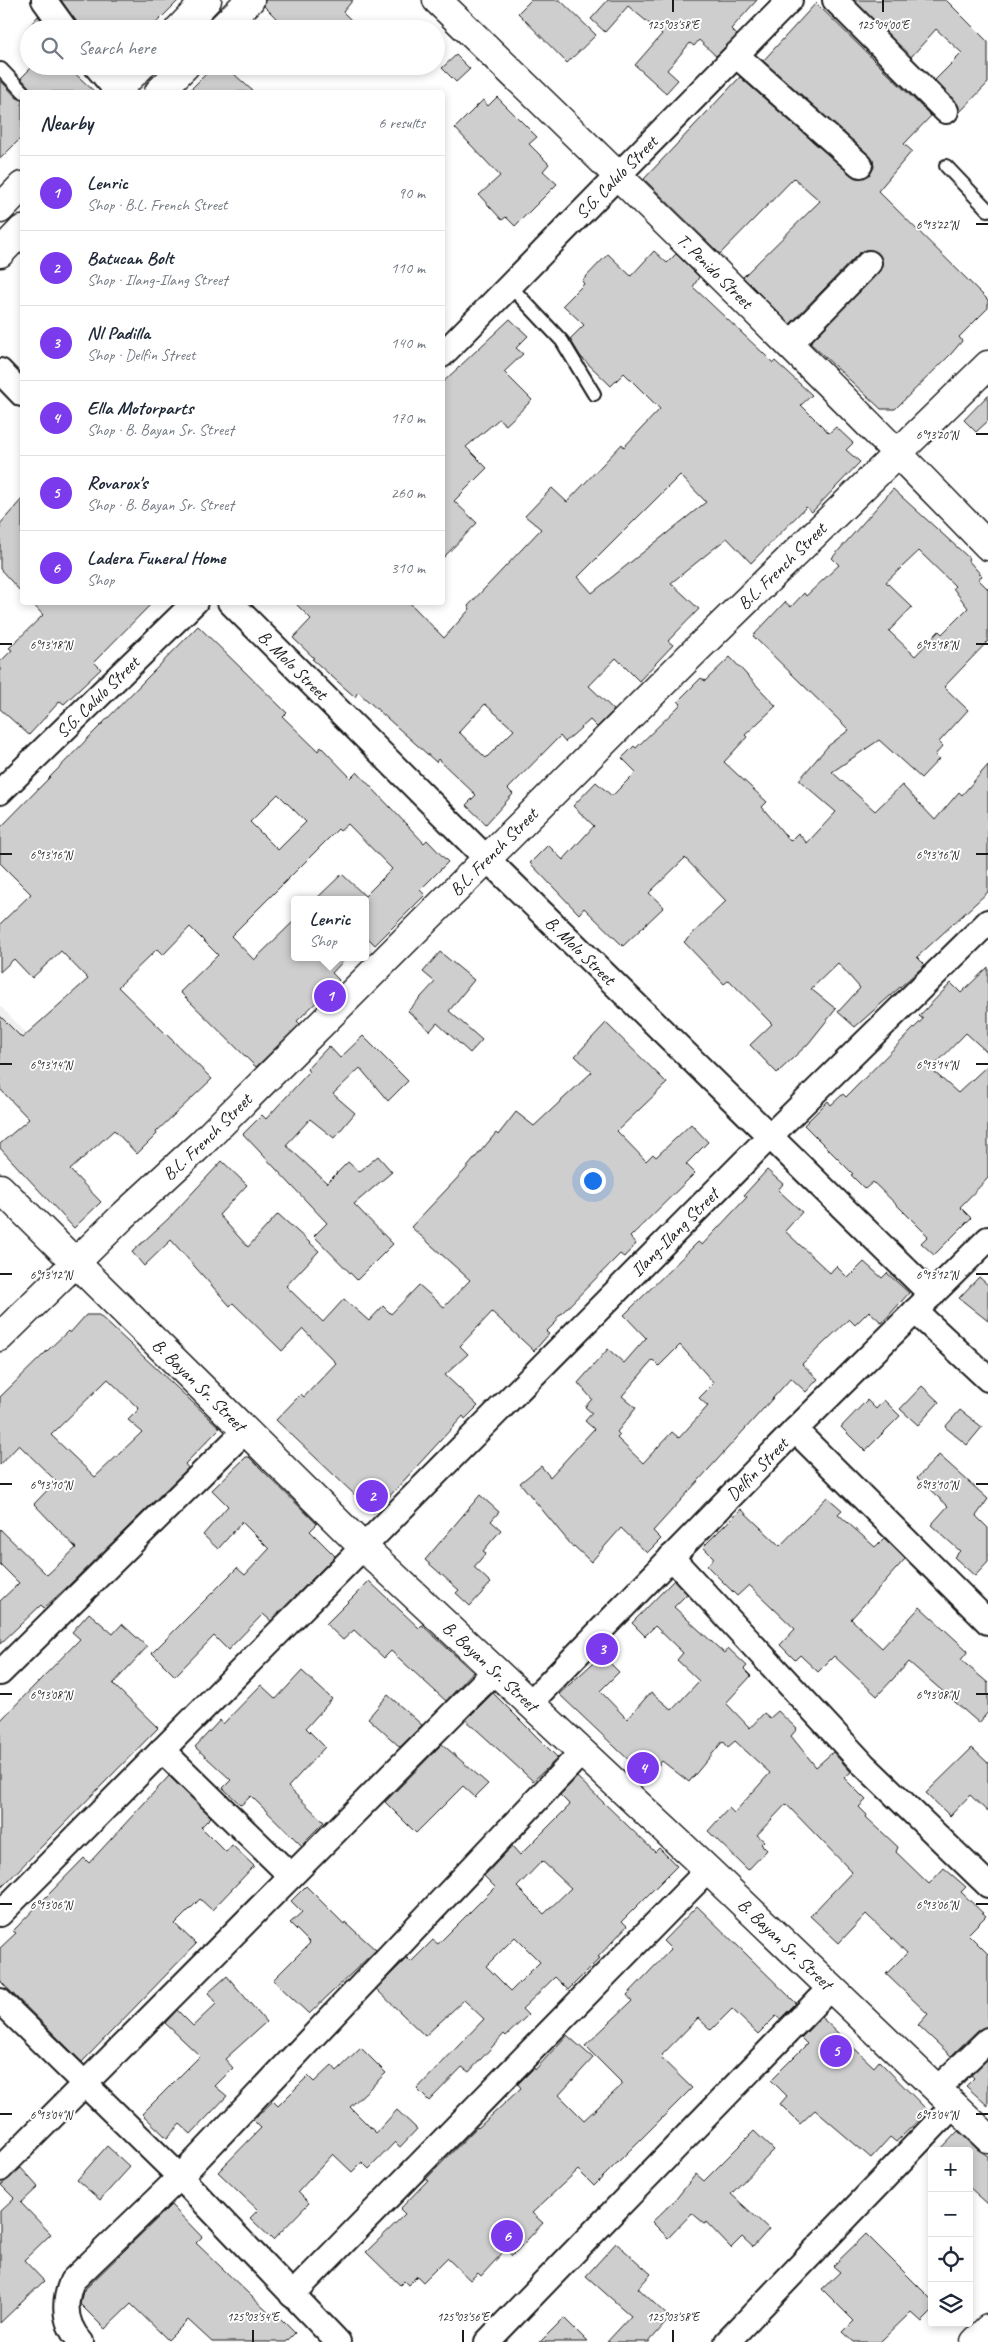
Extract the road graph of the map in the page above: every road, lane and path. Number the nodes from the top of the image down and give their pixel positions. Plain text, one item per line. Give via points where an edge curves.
1 (44, 0) edge
2 (207, 0) edge
3 (250, 0) edge
4 (437, 0) edge
5 (790, 0) edge
6 (835, 0) edge
7 (58, 20) edge
8 (187, 20) edge
9 (231, 20) edge
10 (736, 55) junction
11 (1, 69) edge
12 (103, 75) edge
13 (133, 75) edge
14 (176, 75) edge
15 (21, 90) edge
16 (115, 90) edge
17 (119, 90) edge
18 (161, 90) edge
19 (946, 111) dead end
20 (860, 165) dead end
21 (946, 166) dead end
22 (619, 176) junction
23 (20, 188) edge
24 (0, 209) edge
25 (988, 210) edge
26 (20, 232) edge
27 (0, 253) edge
28 (869, 262) dead end
29 (510, 286) junction
30 (789, 345) junction
31 (445, 352) edge
32 (988, 365) edge
33 (0, 371) edge
34 (20, 392) edge
35 (594, 394) dead end
36 (899, 454) junction
37 (988, 546) edge
38 (192, 605) edge
39 (233, 605) edge
40 (0, 792) edge
41 (487, 859) junction
42 (988, 922) edge
43 (771, 1135) junction
44 (0, 1188) edge
45 (988, 1239) edge
46 (77, 1262) junction
47 (932, 1295) junction
48 (915, 1311) junction
49 (0, 1337) edge
50 (988, 1379) edge
51 (246, 1430) junction
52 (795, 1430) junction
53 (363, 1547) junction
54 (671, 1557) junction
55 (988, 1622) edge
56 (496, 1670) junction
57 (0, 1673) edge
58 (530, 1703) junction
59 (162, 1750) junction
60 (582, 1752) junction
61 (708, 1870) junction
62 (291, 1876) junction
63 (988, 1885) edge
64 (0, 1914) edge
65 (830, 1988) junction
66 (0, 2001) edge
67 (988, 2040) edge
68 (85, 2085) junction
69 (946, 2097) junction
70 (988, 2138) edge
71 (0, 2169) edge
72 (180, 2177) junction
73 (292, 2295) junction
74 (988, 2329) edge
75 (81, 2342) edge
76 (338, 2342) edge
77 (487, 2342) edge
78 (727, 2342) edge
79 (975, 2342) edge

1 - 7 street
2 - 8 street
3 - 9 street
4 - 22 street, T. Penido Street
5 - 10 street, S.G. Calulo Street
6 - 19 street
10 - 20 street
10 - 22 street, S.G. Calulo Street
11 - 15 lane
12 - 16 street
13 - 17 street
14 - 18 street
21 - 25 lane
22 - 29 street, S.G. Calulo Street
22 - 30 street, T. Penido Street
23 - 24 street
26 - 27 street
28 - 30 street
29 - 31 street, S.G. Calulo Street
29 - 35 lane via 562,341
30 - 36 street, T. Penido Street
32 - 36 street, B.L. French Street
33 - 34 street
36 - 37 street, T. Penido Street
36 - 41 street, B.L. French Street
38 - 40 street, S.G. Calulo Street
39 - 41 street, B. Molo Street
41 - 43 street, B. Molo Street
41 - 46 street, B.L. French Street via 202,1144
42 - 43 street, Ilang-Ilang Street
43 - 47 street, B. Molo Street
43 - 53 street, Ilang-Ilang Street
44 - 46 street, B. Bayan Sr. Street
45 - 47 street, Delfin Street
46 - 49 street, B.L. French Street
46 - 51 street, B. Bayan Sr. Street
47 - 48 street, Delfin Street
48 - 50 street
48 - 52 street, Delfin Street
51 - 53 street, B. Bayan Sr. Street
51 - 57 street
52 - 54 street, Delfin Street
52 - 55 street
53 - 56 street, B. Bayan Sr. Street
53 - 59 street, Ilang-Ilang Street
54 - 58 street, Delfin Street
54 - 63 street via 863,1764
56 - 58 street, B. Bayan Sr. Street
56 - 62 street
58 - 60 street, B. Bayan Sr. Street
59 - 62 street
59 - 64 street, Ilang-Ilang Street
60 - 61 street, B. Bayan Sr. Street
60 - 72 street
61 - 65 street, B. Bayan Sr. Street
61 - 73 street
62 - 68 street
65 - 69 street, B. Bayan Sr. Street
65 - 77 street
66 - 68 street
67 - 69 street
68 - 71 street
68 - 72 street
69 - 70 street, B. Bayan Sr. Street
69 - 78 street
72 - 73 street
72 - 75 street via 72,2281 67,2318
73 - 76 street
74 - 79 street

